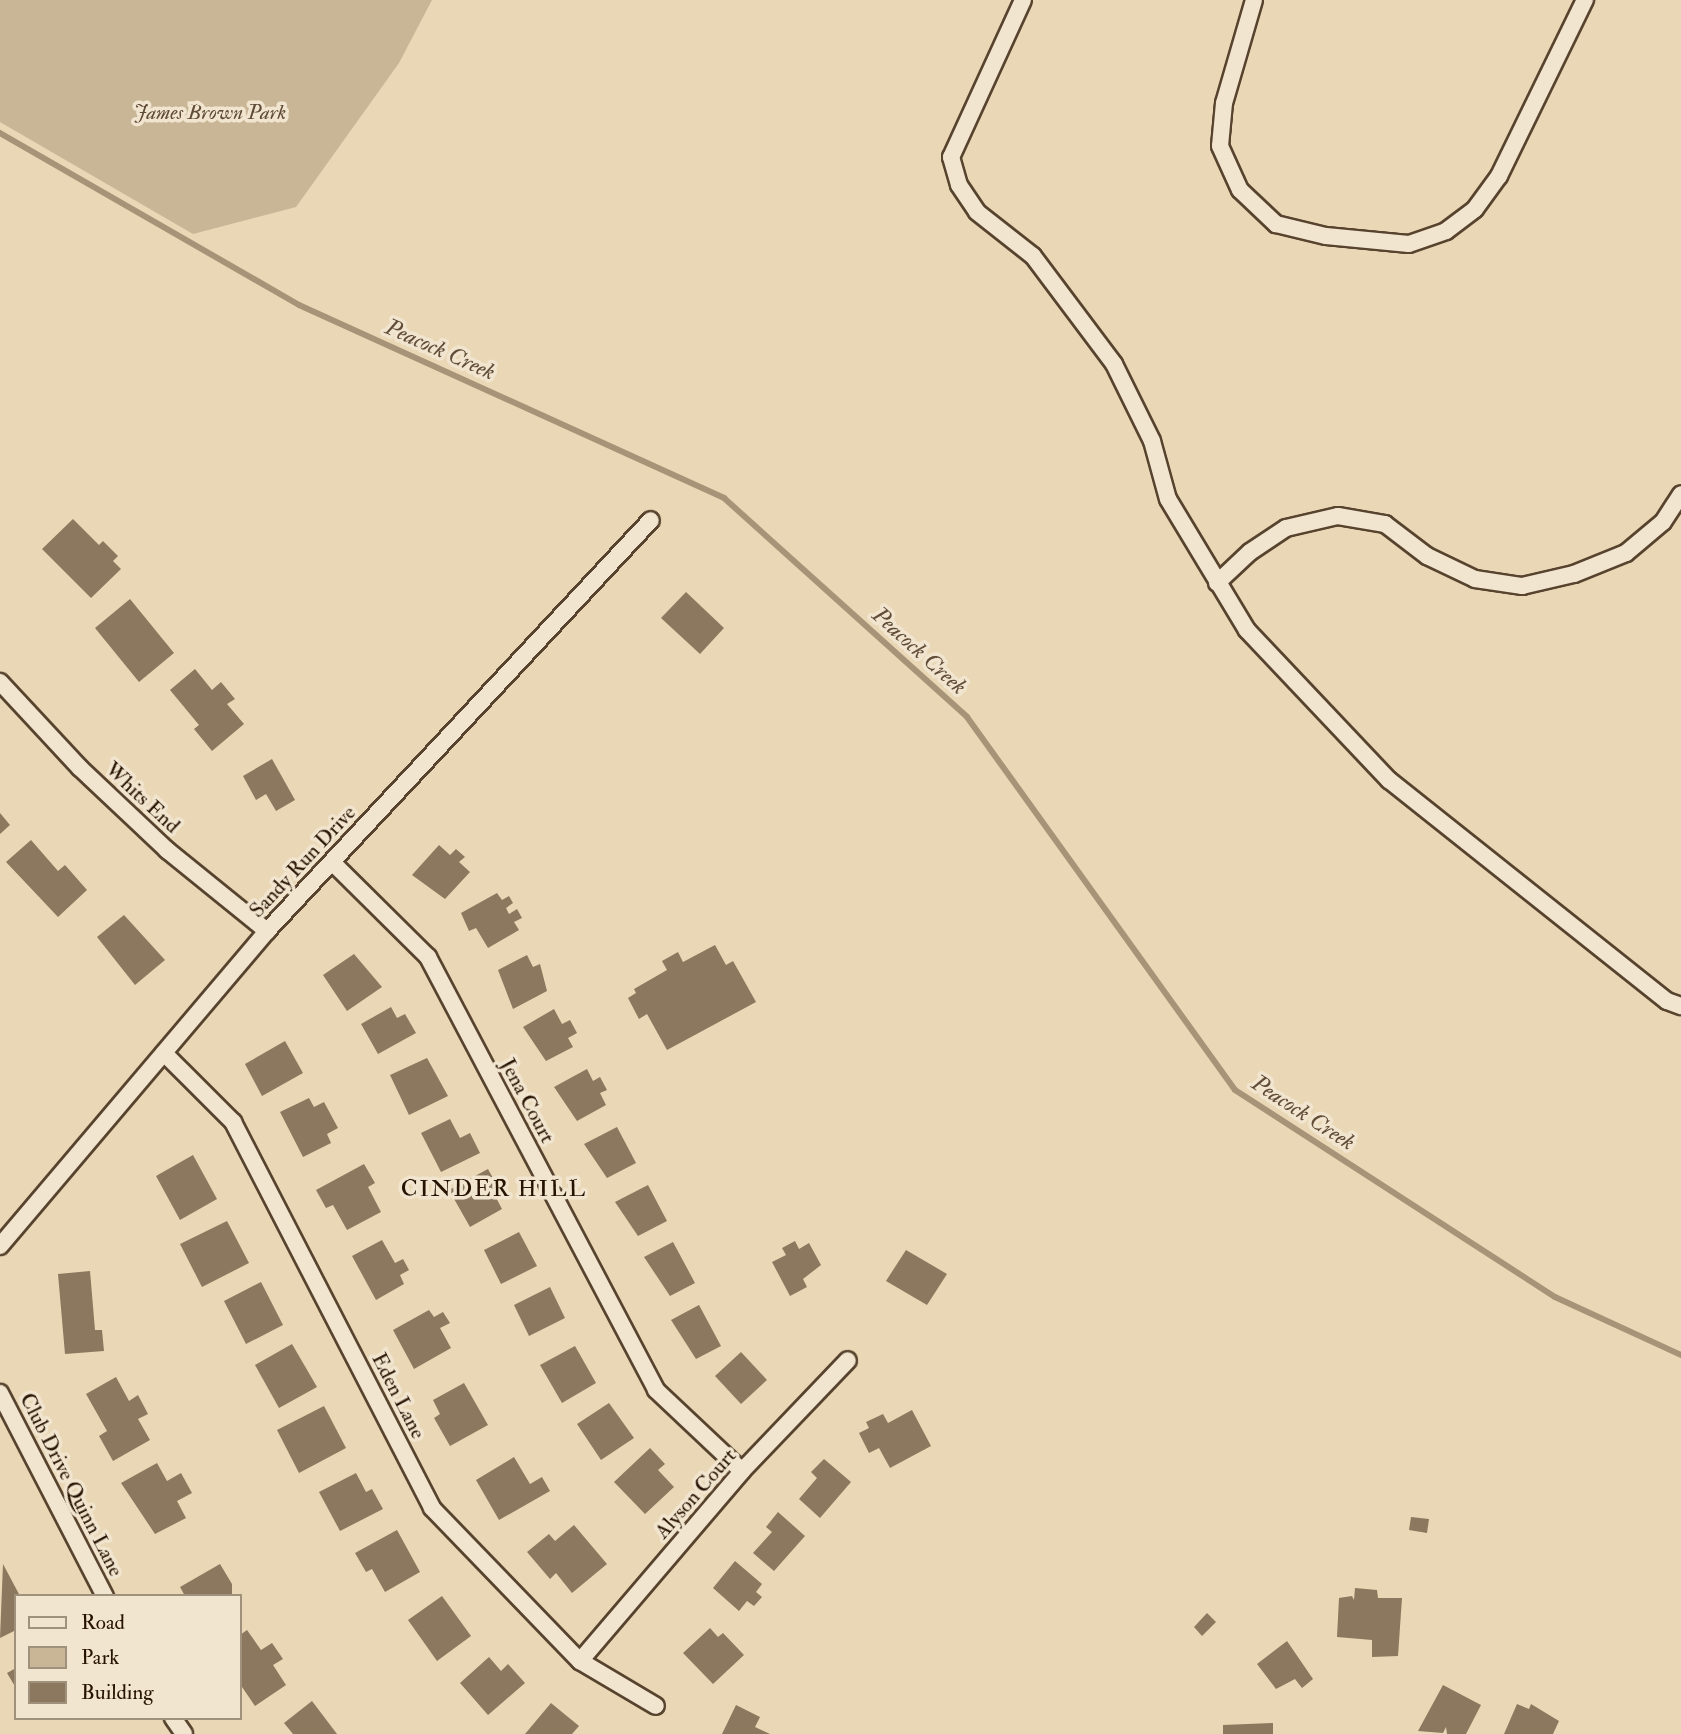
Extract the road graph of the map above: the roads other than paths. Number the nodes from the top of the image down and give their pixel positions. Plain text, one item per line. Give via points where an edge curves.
1 (1023, 0) edge
2 (1254, 0) edge
3 (1585, 0) edge
4 (1681, 494) edge
5 (651, 520) dead end
6 (1217, 583) junction
7 (0, 682) edge
8 (332, 862) junction
9 (267, 931) junction
10 (1681, 1006) edge
11 (164, 1053) junction
12 (0, 1246) edge
13 (848, 1360) dead end
14 (0, 1393) edge
15 (742, 1471) junction
16 (104, 1594) edge
17 (580, 1661) junction
18 (656, 1706) dead end

1 - 6 street via 951,157 959,185 977,212 1032,256 1114,364 1152,441 1168,499
2 - 3 street via 1224,103 1220,146 1240,190 1276,224 1326,236 1409,244 1446,231 1475,209 1499,176
4 - 6 street via 1663,522 1626,553 1574,574 1522,586 1475,579 1427,556 1385,524 1338,516 1286,528 1250,552
5 - 8 street, Sandy Run Drive
6 - 10 street via 1247,629 1389,780 1667,1001
7 - 9 street, Whits End via 80,768 158,841
8 - 9 street, Sandy Run Drive
8 - 15 street, Jena Court via 428,957 656,1390
9 - 11 street, Sandy Run Drive
11 - 12 street, Sandy Run Drive
11 - 17 street, Eden Lane via 233,1122 432,1507
13 - 15 street, Alyson Court
14 - 16 street, Club Drive Quinn Lane
15 - 17 street, Alyson Court
17 - 18 street, Eden Lane

